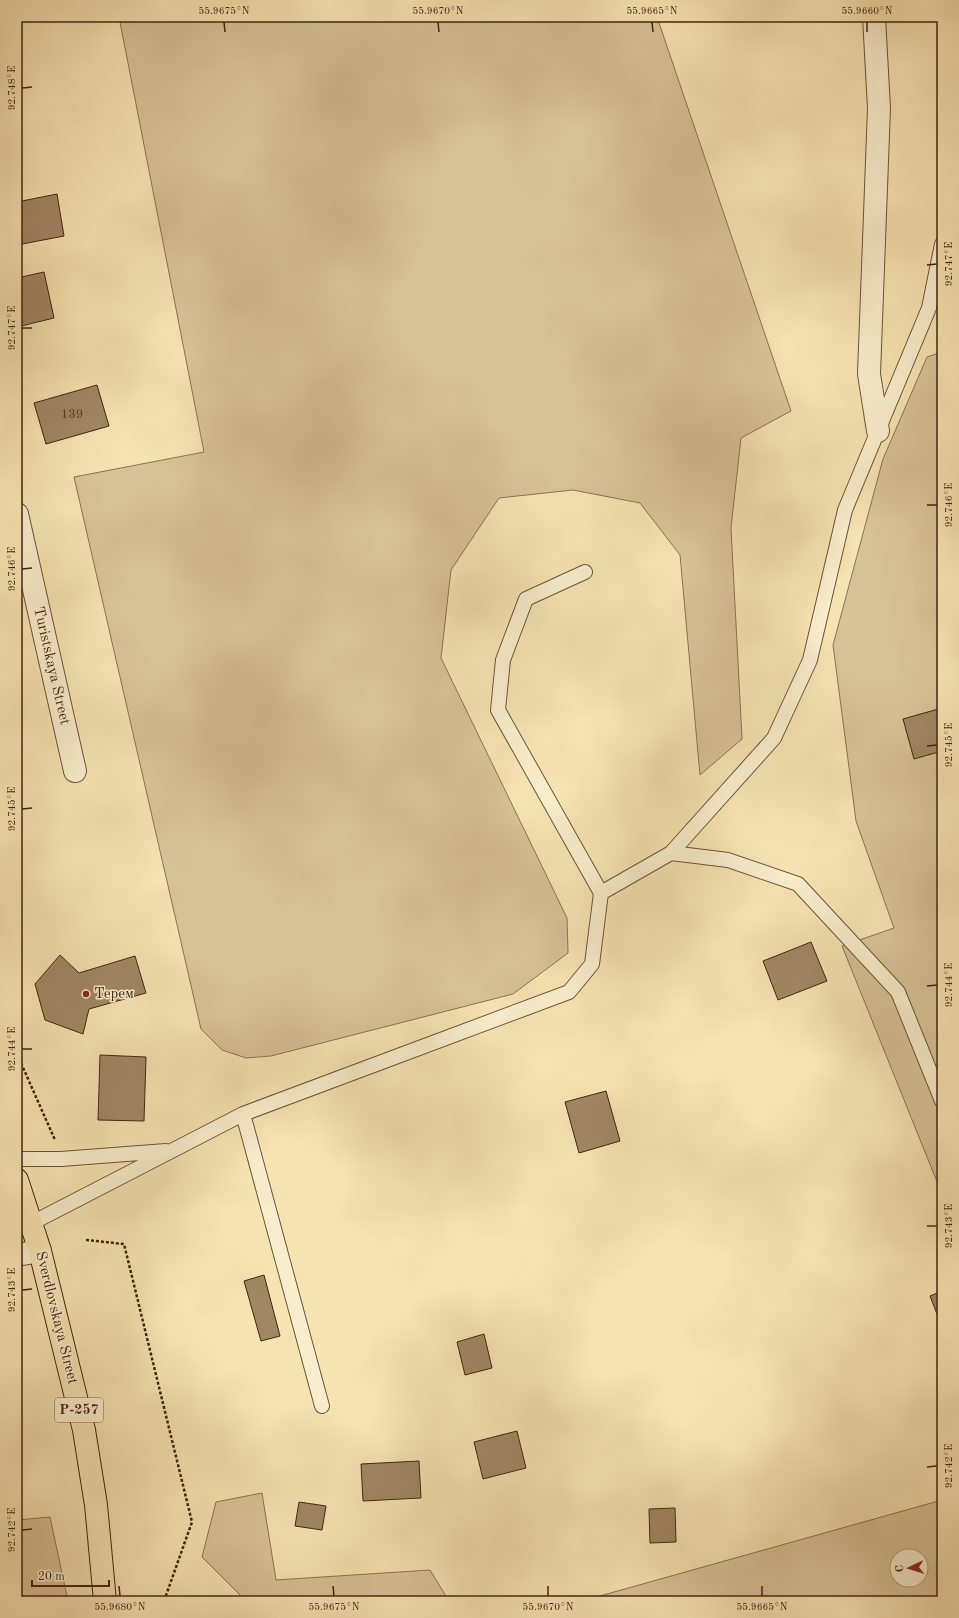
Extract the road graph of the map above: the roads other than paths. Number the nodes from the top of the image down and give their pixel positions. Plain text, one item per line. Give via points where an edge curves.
1 (874, 17) edge
2 (942, 244) edge
3 (878, 431) junction
4 (17, 514) edge
5 (586, 572) dead end
6 (75, 771) dead end
7 (671, 853) junction
8 (601, 893) junction
9 (942, 1101) edge
10 (243, 1114) junction
11 (172, 1151) junction
12 (17, 1159) edge
13 (17, 1180) edge
14 (30, 1224) junction
15 (40, 1251) junction
16 (17, 1255) edge
17 (322, 1406) dead end
18 (104, 1601) edge

1 - 3 street via 879,108 869,374
2 - 3 lane via 930,308
3 - 7 lane via 845,510 810,660 774,738
4 - 6 street, Turistskaya Street
5 - 8 lane via 526,599 502,660 498,710
7 - 8 lane
7 - 9 lane via 728,860 798,884 898,992
8 - 10 lane via 592,964 569,992
10 - 11 lane
10 - 17 lane
11 - 12 lane
11 - 14 lane
13 - 14 highway, Sverdlovskaya Street / Р-257
14 - 15 highway, Sverdlovskaya Street / Р-257
15 - 16 street
15 - 18 highway, Sverdlovskaya Street / Р-257 via 84,1430 96,1505

